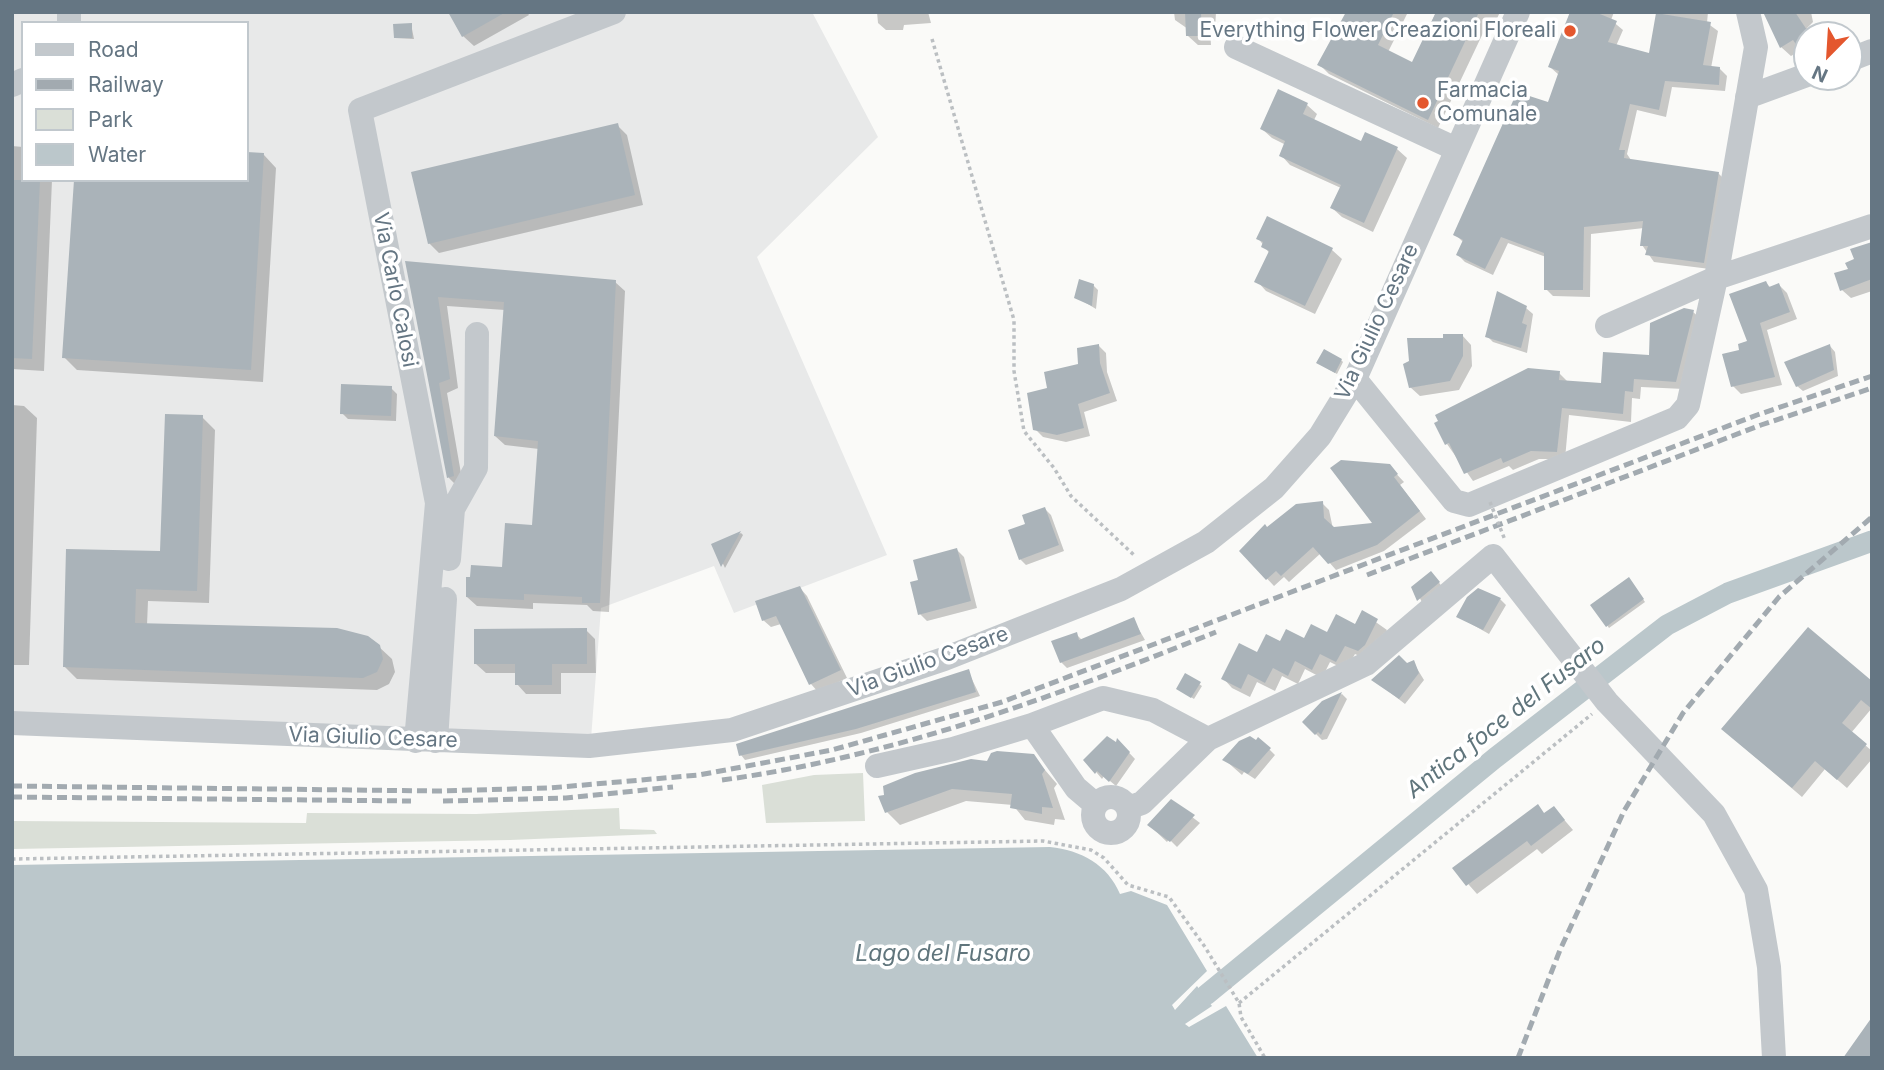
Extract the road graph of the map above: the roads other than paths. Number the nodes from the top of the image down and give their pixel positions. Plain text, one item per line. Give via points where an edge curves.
1 (614, 12) edge
2 (1518, 12) edge
3 (1748, 12) edge
4 (1236, 47) dead end
5 (1793, 80) edge
6 (1747, 97) junction
7 (1456, 149) junction
8 (1872, 226) edge
9 (1716, 278) junction
10 (1607, 326) dead end
11 (477, 334) dead end
12 (1355, 379) junction
13 (12, 723) edge
14 (1032, 725) junction
15 (1208, 740) junction
16 (426, 741) junction
17 (877, 766) dead end
18 (1774, 1058) edge

1 - 16 street, Via Carlo Calosi via 360,110 437,503
2 - 7 street, Via Giulio Cesare
3 - 6 street via 1756,47
4 - 7 street
5 - 6 street
6 - 9 street
7 - 12 street, Via Giulio Cesare
8 - 9 street
9 - 10 street
9 - 12 street via 1688,405 1676,418 1480,503 1454,501
11 - 16 street via 476,468 453,509
12 - 16 street, Via Giulio Cesare via 1320,436 1274,488 1206,542 1121,589 944,659 732,730 589,746
13 - 16 street, Via Giulio Cesare
14 - 15 street via 1103,698 1153,710
14 - 15 street via 1076,788 1096,805 1095,822 1109,833 1125,826 1128,808 1142,803
14 - 17 street
15 - 18 street via 1367,664 1499,548 1604,698 1714,814 1756,890 1769,967

